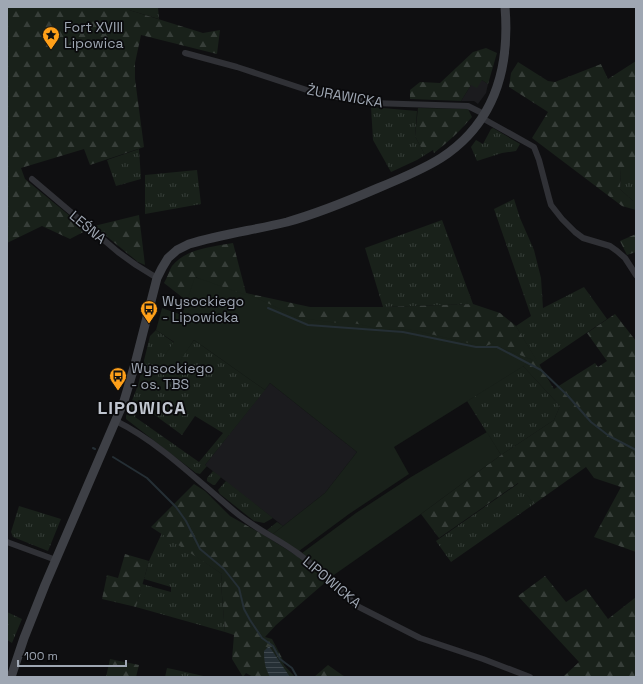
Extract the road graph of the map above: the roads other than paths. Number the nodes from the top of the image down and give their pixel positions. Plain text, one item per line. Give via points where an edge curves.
1 (506, 7) edge
2 (185, 52) dead end
3 (483, 116) junction
4 (32, 180) dead end
5 (636, 275) edge
6 (157, 278) junction
7 (116, 421) junction
8 (7, 542) edge
9 (56, 560) junction
10 (11, 677) edge
11 (530, 677) edge

1 - 3 street via 504,68 498,87
2 - 3 street, ŻURAWICKA via 319,94 372,103 468,106
3 - 5 street, ŻURAWICKA via 534,147 548,198 562,219 584,238 610,246 625,258
3 - 6 street via 456,147 416,172 334,207 306,216 190,244 168,258
4 - 6 street, LEŚNA via 118,252
6 - 7 street via 131,380
7 - 9 street
7 - 11 street, LIPOWICKA via 153,444 250,524 298,554 360,607 420,638
8 - 9 street
9 - 10 street via 26,632

